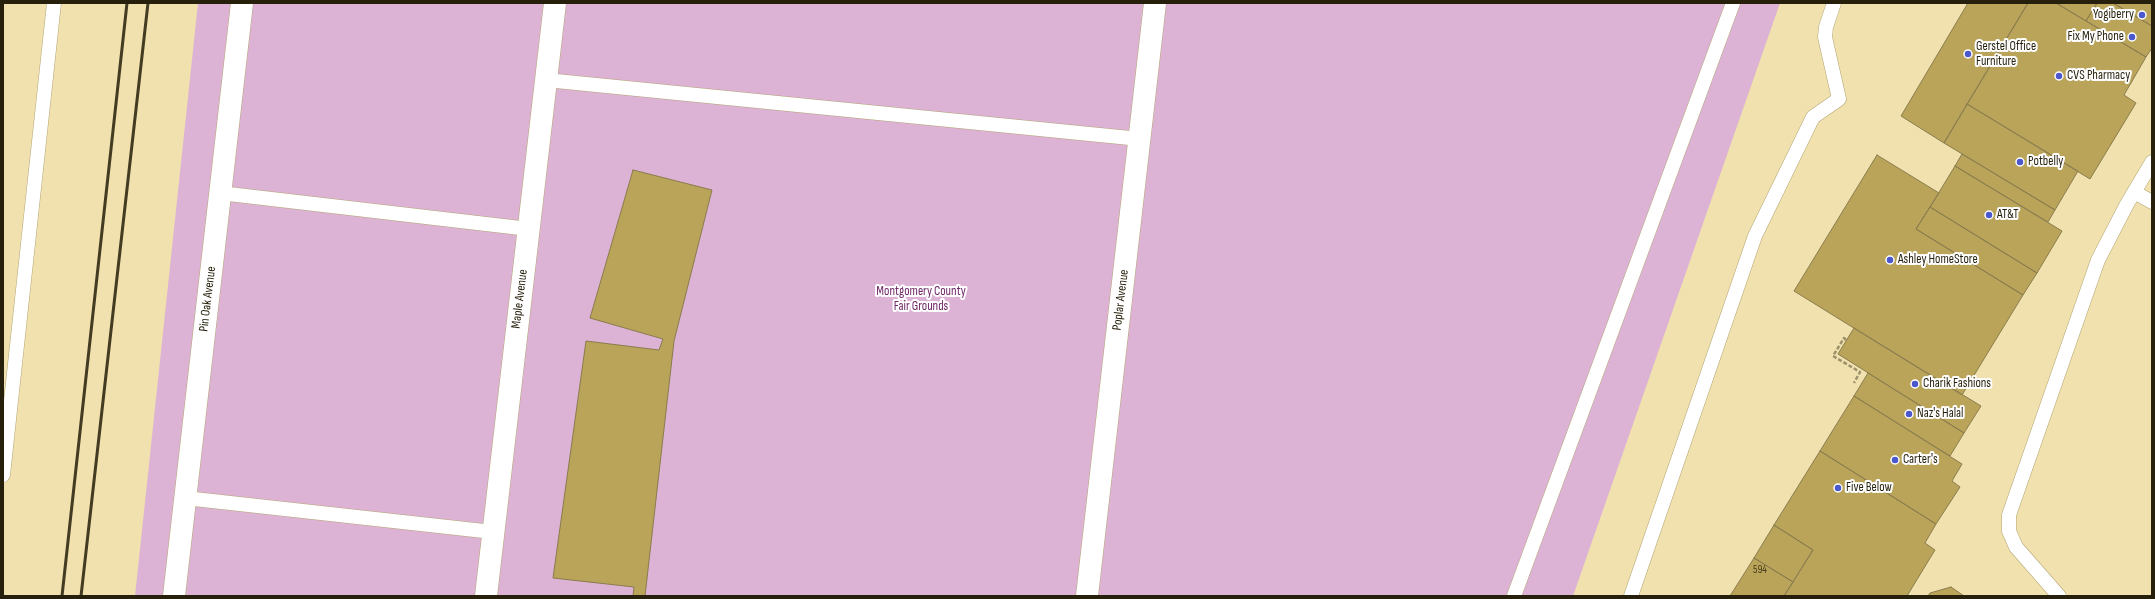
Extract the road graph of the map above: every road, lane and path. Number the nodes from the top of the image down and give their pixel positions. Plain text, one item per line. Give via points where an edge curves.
1 (54, 3) edge
2 (242, 3) edge
3 (555, 3) edge
4 (1155, 3) edge
5 (1733, 3) edge
6 (1834, 3) edge
7 (546, 80) junction
8 (1140, 139) junction
9 (2152, 162) edge
10 (2134, 192) junction
11 (220, 193) junction
12 (2152, 202) edge
13 (529, 229) junction
14 (1846, 340) dead end
15 (1854, 383) dead end
16 (3, 475) edge
17 (185, 498) junction
18 (493, 532) junction
19 (174, 596) edge
20 (486, 596) edge
21 (1087, 596) edge
22 (1514, 596) edge
23 (1631, 596) edge
24 (2059, 596) edge

1 - 16 lane
2 - 11 street, Pin Oak Avenue
3 - 7 street, Maple Avenue
4 - 8 street, Poplar Avenue
5 - 22 lane
6 - 23 lane via 1825,36 1839,99 1813,117 1755,236
7 - 8 lane
7 - 13 street, Maple Avenue
8 - 21 street, Poplar Avenue
9 - 10 lane
10 - 12 lane
10 - 24 lane via 2098,260 2009,515 2009,531 2016,547
11 - 13 lane
11 - 17 street, Pin Oak Avenue
13 - 18 street, Maple Avenue
14 - 15 path via 1844,338 1833,356 1860,372
17 - 18 lane
17 - 19 street, Pin Oak Avenue
18 - 20 street, Maple Avenue

